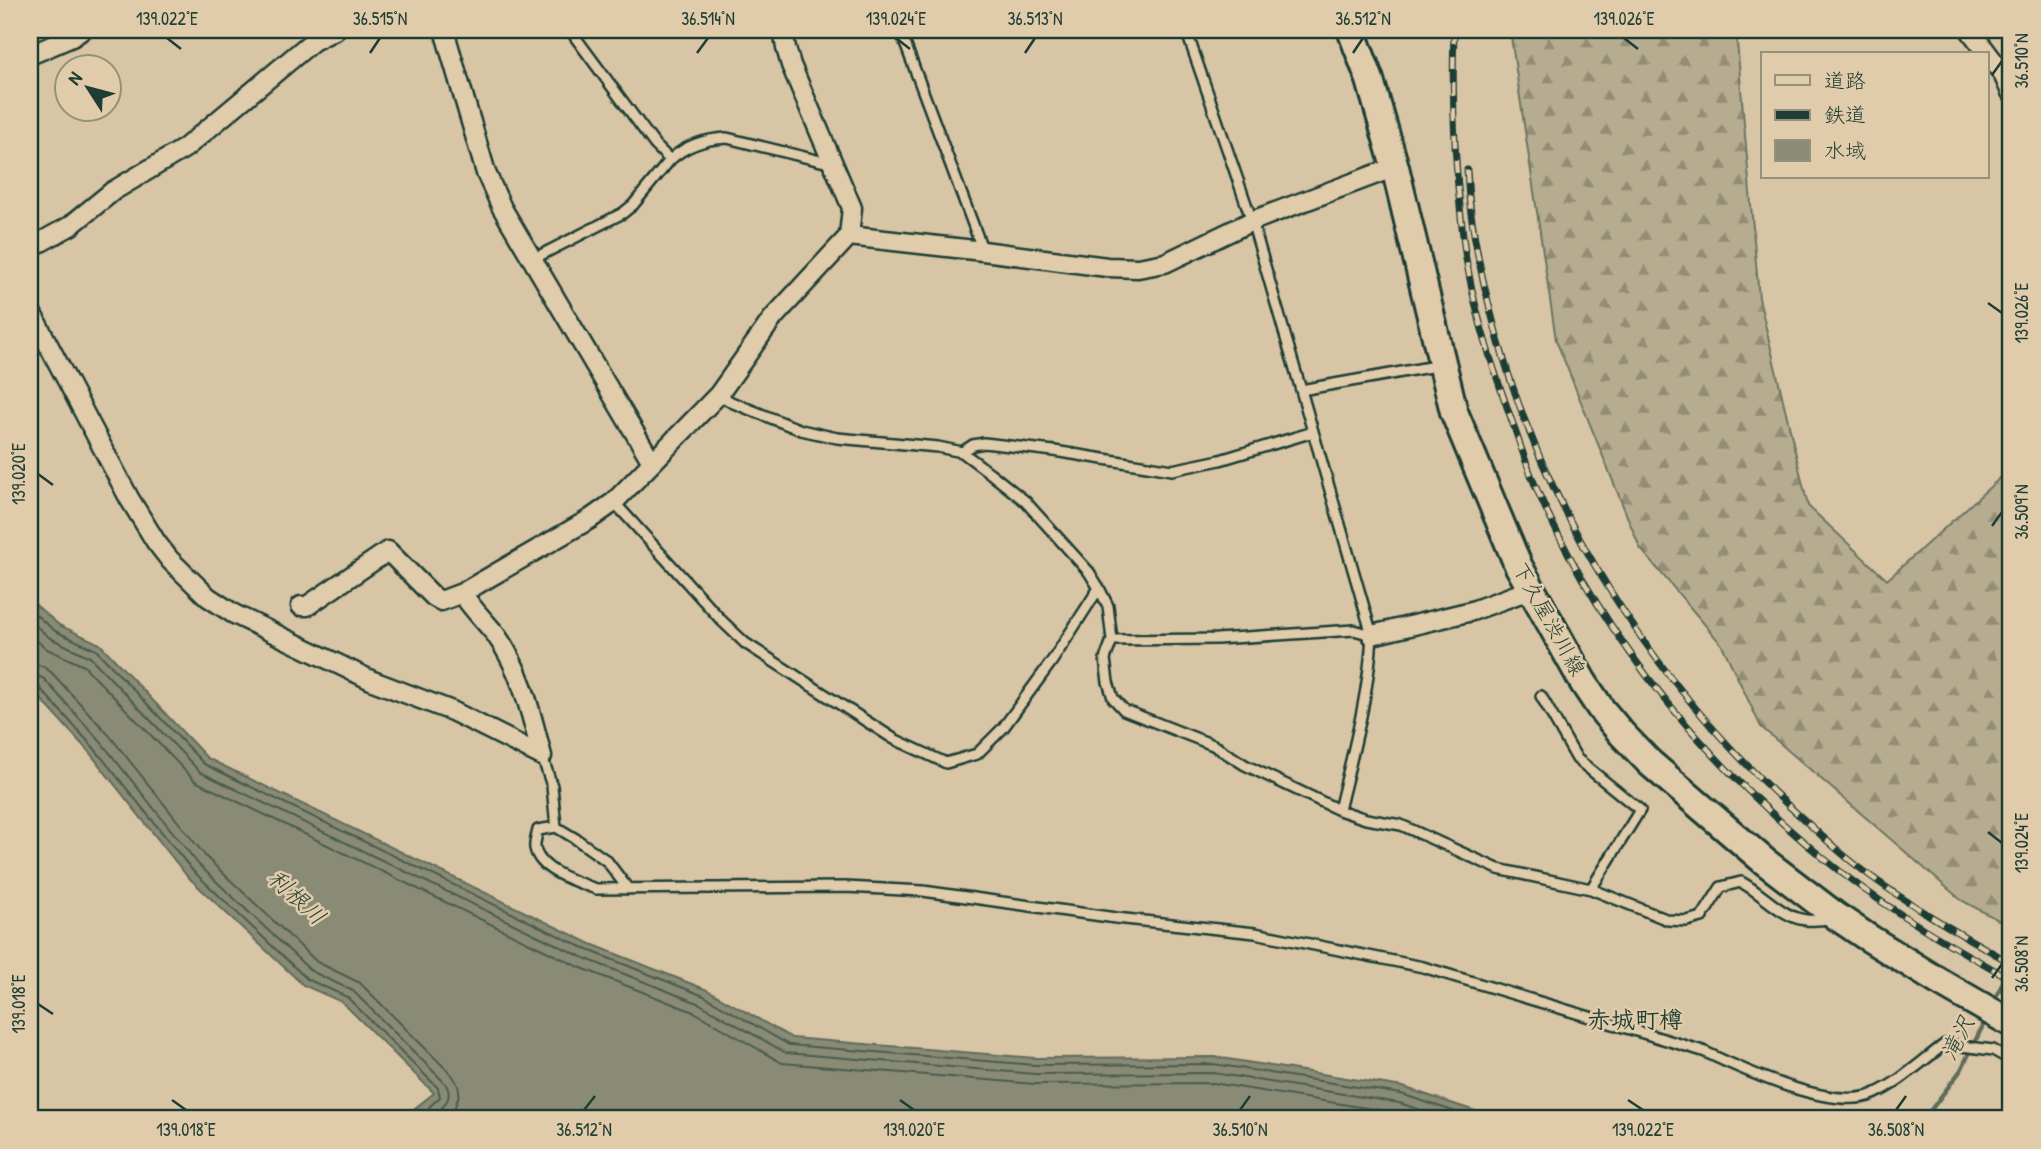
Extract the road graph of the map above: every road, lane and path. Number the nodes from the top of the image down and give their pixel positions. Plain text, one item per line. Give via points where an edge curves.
1 (82, 30) edge
2 (335, 30) edge
3 (444, 30) edge
4 (570, 30) edge
5 (783, 30) edge
6 (900, 30) edge
7 (1186, 30) edge
8 (1351, 30) edge
9 (1970, 30) edge
10 (1986, 52) edge
11 (1988, 54) edge
12 (30, 55) edge
13 (2011, 92) edge
14 (670, 160) junction
15 (833, 164) junction
16 (1395, 167) junction
17 (1252, 221) junction
18 (849, 236) junction
19 (30, 248) edge
20 (983, 251) junction
21 (533, 259) junction
22 (30, 310) edge
23 (1442, 365) junction
24 (1301, 390) junction
25 (719, 394) junction
26 (1313, 432) junction
27 (962, 452) junction
28 (652, 462) junction
29 (614, 502) junction
30 (1099, 588) junction
31 (1532, 589) junction
32 (462, 593) junction
33 (301, 606) dead end
34 (1372, 635) junction
35 (1112, 640) junction
36 (1541, 696) dead end
37 (542, 756) junction
38 (1339, 810) junction
39 (555, 827) junction
40 (628, 889) junction
41 (1591, 889) junction
42 (1836, 916) junction
43 (2011, 1023) edge
44 (2011, 1060) edge

1 - 12 street
2 - 19 street via 313,41 185,148
3 - 21 street via 485,173
4 - 14 lane via 654,145
5 - 15 street via 791,65
6 - 20 lane
7 - 17 lane
8 - 16 main road, 下久屋渋川線
9 - 10 street
11 - 13 street
14 - 15 lane via 699,143 727,138
14 - 21 lane via 623,213
15 - 18 street via 852,208
16 - 17 street
16 - 23 main road, 下久屋渋川線
17 - 20 street via 1165,263 1138,268
17 - 24 lane
18 - 20 street
18 - 25 street via 773,318
21 - 28 street
22 - 37 street via 156,542 208,597 233,614 373,681 452,711
23 - 24 lane
23 - 31 main road, 下久屋渋川線 via 1454,412
24 - 26 lane
25 - 27 lane via 801,430
25 - 28 street
26 - 27 lane via 1172,470 984,443 972,444
26 - 34 lane
27 - 30 lane via 1025,501
28 - 29 street
29 - 30 lane via 745,643 894,739 946,763 977,754 1003,727
29 - 32 street
30 - 35 lane via 1108,606
31 - 34 street via 1472,611
31 - 42 main road, 下久屋渋川線 via 1583,682 1622,734 1764,861
32 - 33 street via 441,601 433,597 388,551
32 - 37 street via 519,675
34 - 35 lane via 1354,630
34 - 38 lane via 1358,731
35 - 38 lane via 1105,659 1108,682 1113,698 1124,710 1213,745
36 - 41 lane via 1577,759 1640,810
37 - 39 lane via 552,786
38 - 41 lane via 1401,825 1498,869
39 - 40 lane via 607,861
39 - 40 lane via 538,830 535,847 542,862 562,876 596,889
40 - 44 lane via 923,891 1255,933 1423,967 1703,1051 1812,1094 1848,1098 1873,1094 1945,1044 1993,1050
41 - 42 lane via 1668,920 1687,921 1702,917 1721,887 1741,881 1775,908 1800,920
42 - 43 main road, 下久屋渋川線

